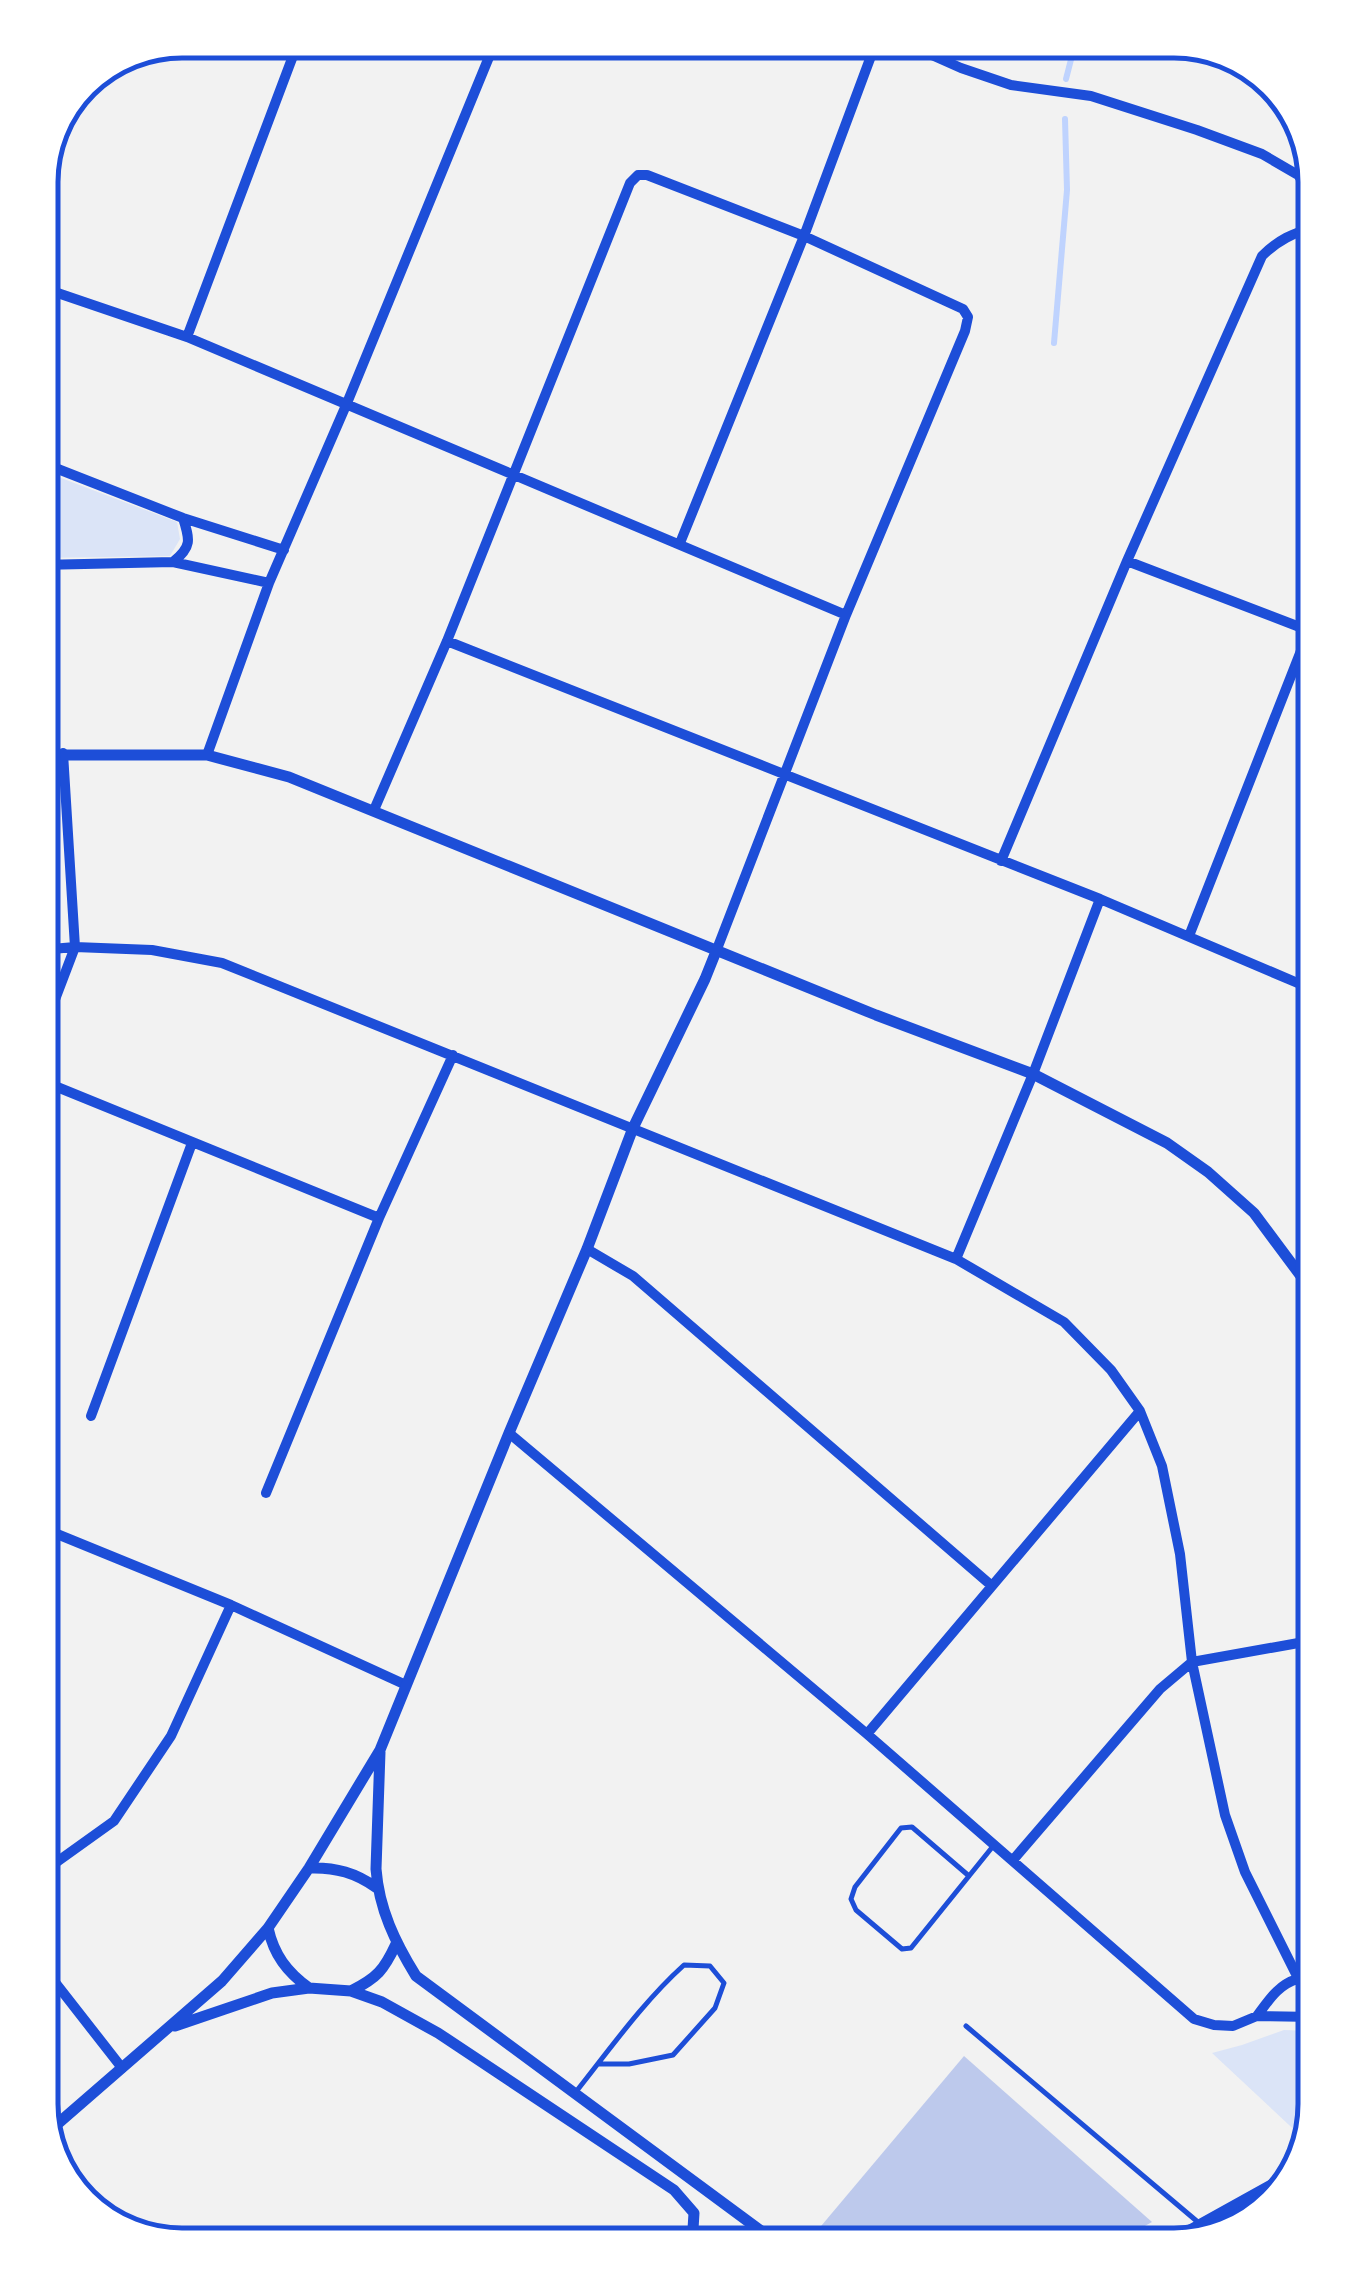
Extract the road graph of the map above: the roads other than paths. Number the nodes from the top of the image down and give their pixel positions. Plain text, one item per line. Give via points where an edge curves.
1 (293, 57) edge
2 (490, 57) edge
3 (870, 58) edge
4 (938, 58) edge
5 (1297, 176) edge
6 (1298, 231) edge
7 (804, 236) junction
8 (58, 293) edge
9 (187, 337) junction
10 (347, 403) junction
11 (58, 469) edge
12 (512, 475) junction
13 (183, 518) junction
14 (680, 543) junction
15 (284, 550) junction
16 (173, 562) junction
17 (1127, 562) junction
18 (58, 565) edge
19 (269, 583) junction
20 (846, 615) junction
21 (1298, 626) edge
22 (446, 641) junction
23 (1298, 660) edge
24 (58, 753) edge
25 (63, 753) junction
26 (207, 754) junction
27 (783, 774) junction
28 (374, 810) junction
29 (1001, 861) junction
30 (1100, 899) junction
31 (1188, 936) junction
32 (75, 947) junction
33 (58, 948) edge
34 (717, 949) junction
35 (1298, 983) edge
36 (58, 992) edge
37 (453, 1055) junction
38 (1032, 1074) junction
39 (58, 1087) edge
40 (633, 1128) junction
41 (192, 1143) junction
42 (379, 1218) junction
43 (587, 1249) junction
44 (956, 1259) junction
45 (1298, 1272) edge
46 (1140, 1411) junction
47 (90, 1416) dead end
48 (508, 1433) junction
49 (266, 1493) dead end
50 (58, 1535) edge
51 (992, 1586) junction
52 (231, 1605) junction
53 (1298, 1643) edge
54 (1192, 1662) junction
55 (406, 1685) junction
56 (867, 1734) junction
57 (380, 1750) junction
58 (995, 1844) junction
59 (1013, 1860) junction
60 (58, 1861) edge
61 (309, 1868) junction
62 (969, 1876) junction
63 (377, 1888) junction
64 (268, 1928) junction
65 (396, 1944) junction
66 (1297, 1979) joint
67 (58, 1986) edge
68 (309, 1988) junction
69 (351, 1991) junction
70 (1298, 2015) edge
71 (1257, 2016) junction
72 (966, 2026) dead end
73 (171, 2027) junction
74 (598, 2064) junction
75 (122, 2068) junction
76 (575, 2094) junction
77 (60, 2123) edge
78 (1258, 2194) edge
79 (1205, 2223) edge
80 (1201, 2224) edge
81 (693, 2228) edge
82 (756, 2228) edge

1 - 9 street
2 - 10 street
3 - 7 street
4 - 5 street via 1011,84 1091,96 1197,130 1262,154
6 - 17 street via 1262,256
7 - 12 street via 638,175
7 - 14 street
7 - 20 street via 968,316
8 - 9 street
9 - 10 street
10 - 12 street
10 - 15 street
11 - 13 street
12 - 14 street
12 - 22 street
13 - 15 street
13 - 16 street via 188,544
14 - 20 street
15 - 19 street
16 - 18 street
16 - 19 street
17 - 21 street
17 - 29 street
19 - 26 street
20 - 27 street
22 - 27 street
22 - 28 street
23 - 31 street
24 - 25 street
25 - 26 street
25 - 32 street
26 - 28 street
27 - 29 street
27 - 34 street
28 - 34 street
29 - 30 street
30 - 31 street
30 - 38 street
31 - 35 street
32 - 33 street
32 - 36 street
32 - 37 street via 152,950 222,963
34 - 38 street
34 - 40 street
37 - 40 street
37 - 42 street
38 - 44 street
38 - 45 street via 1167,1143 1208,1172 1254,1213
39 - 41 street
40 - 43 street
40 - 44 street
41 - 42 street
41 - 47 street
42 - 49 street
43 - 48 street
43 - 51 street via 632,1276
44 - 46 street via 1064,1322
46 - 51 street
46 - 54 street via 1162,1466
48 - 55 street
48 - 56 street
50 - 52 street
51 - 56 street
52 - 55 street
52 - 60 street via 171,1736 114,1821
53 - 54 street
54 - 59 street via 1160,1689
54 - 66 street via 1224,1815
55 - 57 street
56 - 58 street
57 - 61 street
57 - 63 street
58 - 59 street
58 - 62 lane
59 - 71 street via 1194,2019 1233,2026
61 - 63 street via 338,1869
61 - 64 street
62 - 62 lane via 910,1948 902,1949 851,1899 902,1828 912,1828
63 - 65 street
64 - 68 street via 282,1963
64 - 73 street
65 - 69 street via 382,1970
65 - 76 street via 416,1976
66 - 71 street via 1278,1989
67 - 75 street
68 - 69 street
68 - 73 street via 272,1993
69 - 81 street via 438,2033 674,2190 694,2213
70 - 71 street
72 - 80 lane
73 - 75 street
74 - 74 lane via 684,1965 710,1966 724,1983 715,2008 673,2055
74 - 76 lane
75 - 77 street
76 - 82 street
78 - 79 main road

